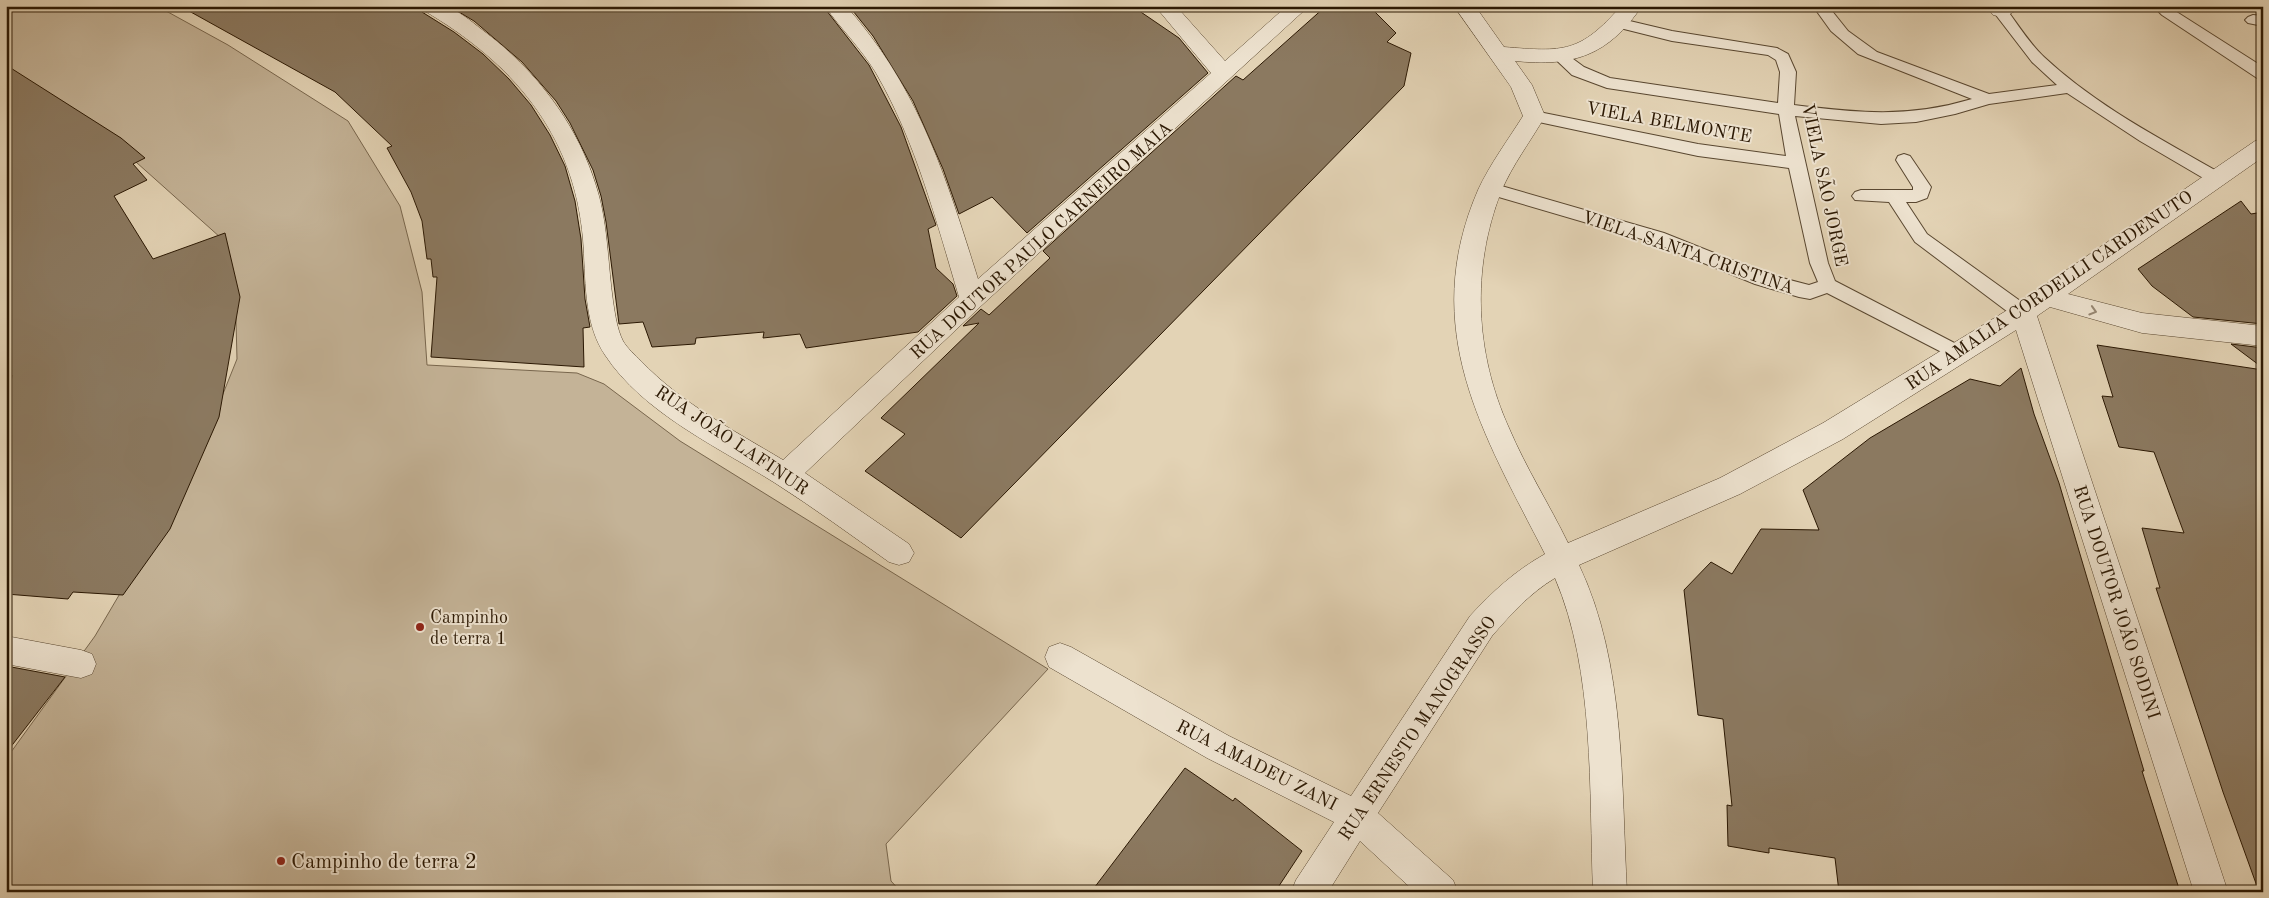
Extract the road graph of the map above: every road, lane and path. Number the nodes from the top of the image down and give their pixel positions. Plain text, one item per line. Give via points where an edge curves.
1 (430, 6) edge
2 (834, 6) edge
3 (1165, 6) edge
4 (1299, 6) edge
5 (1464, 6) edge
6 (1632, 6) edge
7 (1820, 6) edge
8 (2002, 8) edge
9 (2167, 12) dead end
10 (1616, 24) junction
11 (1500, 54) junction
12 (1560, 56) junction
13 (1224, 74) junction
14 (2263, 74) edge
15 (2070, 88) junction
16 (1988, 99) junction
17 (1786, 110) junction
18 (1534, 116) junction
19 (2263, 146) edge
20 (1904, 160) dead end
21 (1796, 163) junction
22 (2216, 178) junction
23 (1491, 189) junction
24 (1894, 195) junction
25 (1861, 196) dead end
26 (1828, 285) junction
27 (972, 299) junction
28 (2035, 305) junction
29 (2263, 336) edge
30 (1959, 354) junction
31 (785, 475) junction
32 (899, 553) dead end
33 (1562, 559) junction
34 (6, 650) edge
35 (1060, 658) dead end
36 (81, 664) dead end
37 (1357, 816) junction
38 (1308, 892) edge
39 (1441, 892) edge
40 (1610, 892) edge
41 (2211, 892) edge

1 - 31 street, RUA JOÃO LAFINUR via 483,38 517,70 546,103 574,153 591,204 604,324 612,345 634,372 662,396
2 - 27 street via 886,70 914,122
3 - 13 street
4 - 13 street, RUA DOUTOR PAULO CARNEIRO MAIA
5 - 11 street
6 - 10 street
7 - 16 lane via 1840,34 1872,55
8 - 15 lane via 2037,58
9 - 14 lane
10 - 12 street via 1586,49
10 - 17 lane, VIELA SÃO JORGE via 1777,53 1786,61 1788,72
11 - 12 street
11 - 18 street via 1528,98
12 - 17 lane via 1578,71 1607,83
13 - 27 street, RUA DOUTOR PAULO CARNEIRO MAIA
15 - 16 lane
15 - 22 lane
16 - 17 lane via 1916,117 1880,119
17 - 21 lane, VIELA SÃO JORGE
18 - 21 lane, VIELA BELMONTE via 1698,150
18 - 23 street
19 - 22 street, RUA AMALIA CORDELLI CARDENUTO
20 - 24 lane via 1923,191 1916,196
21 - 26 lane, VIELA SÃO JORGE
22 - 28 street, RUA AMALIA CORDELLI CARDENUTO
23 - 26 lane, VIELA SANTA CRISTINA via 1658,237 1761,279 1799,290 1810,292
23 - 33 street via 1480,218 1467,276 1470,352 1484,402 1501,442
24 - 25 lane
24 - 28 lane via 1920,238
26 - 30 lane, VIELA SÃO JORGE
27 - 31 street, RUA DOUTOR PAULO CARNEIRO MAIA
28 -> 29 street via 2142,323
28 - 30 street, RUA AMALIA CORDELLI CARDENUTO
28 - 41 street, RUA DOUTOR JOÃO SODINI
30 - 33 street, RUA AMALIA CORDELLI CARDENUTO via 1833,431 1730,486
31 - 32 street, RUA JOÃO LAFINUR
33 - 37 street, RUA ERNESTO MANOGRASSO via 1532,576 1481,626
33 - 40 street via 1582,607 1594,660 1601,721
34 - 36 street
35 - 37 street, RUA AMADEU ZANI via 1218,747
37 - 38 street, RUA ERNESTO MANOGRASSO
37 - 39 street, RUA AMADEU ZANI

